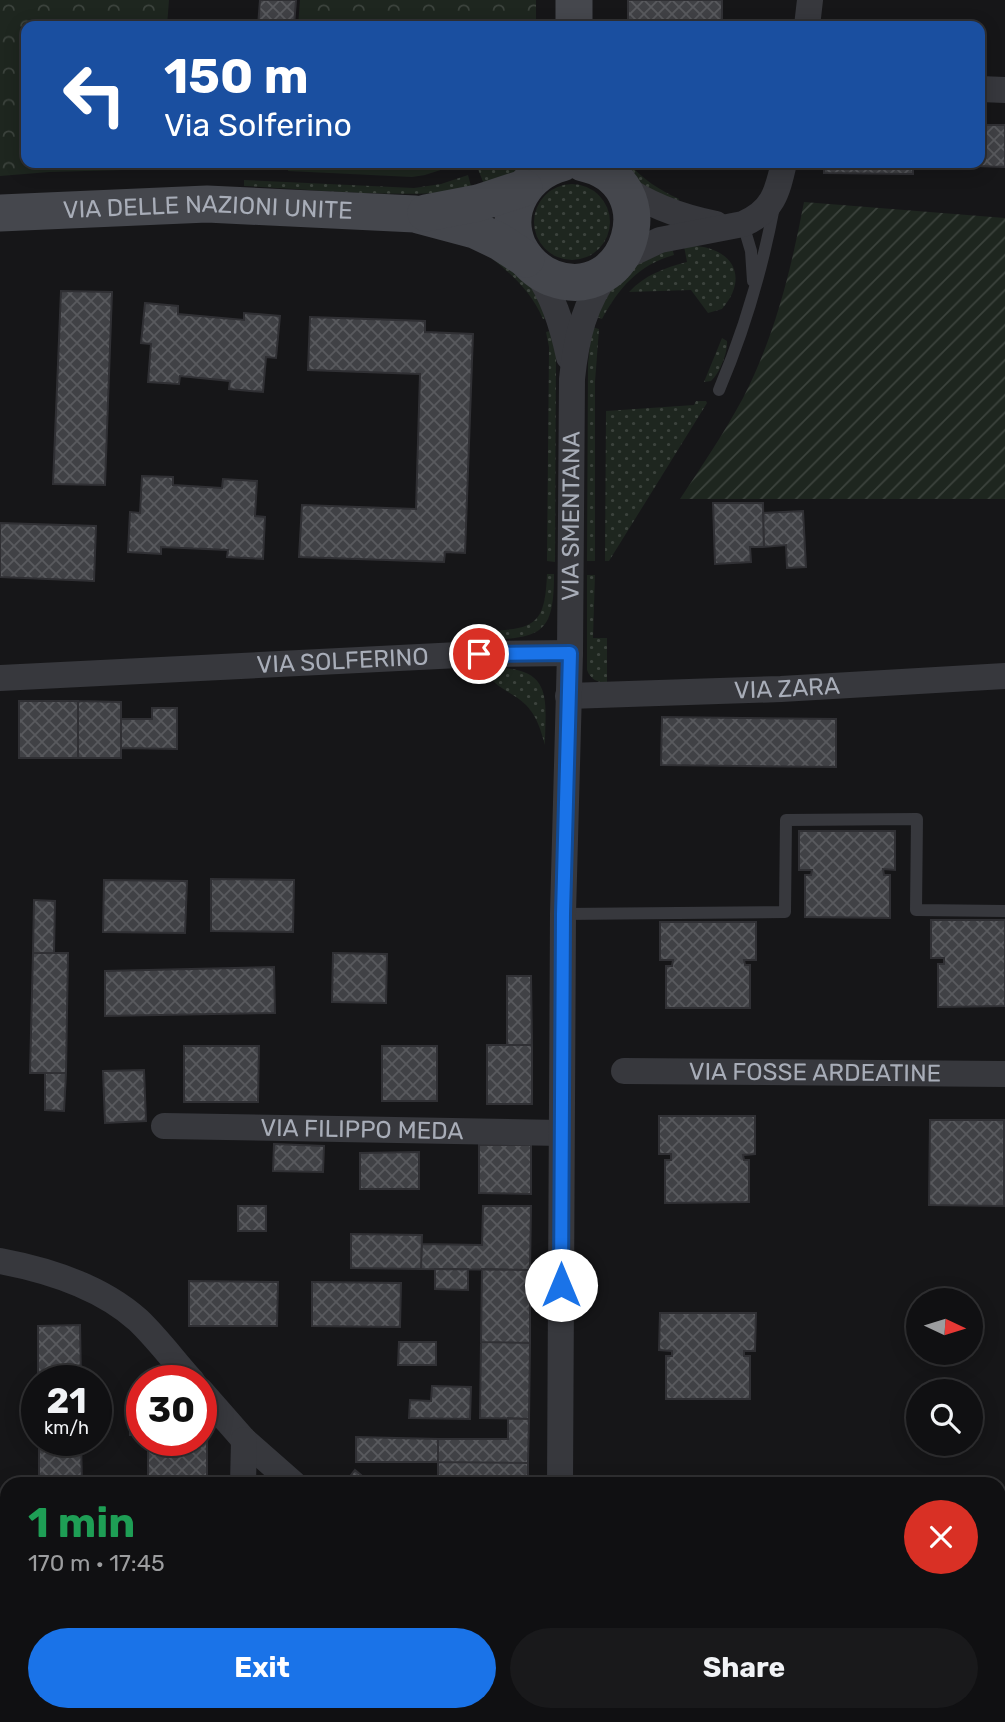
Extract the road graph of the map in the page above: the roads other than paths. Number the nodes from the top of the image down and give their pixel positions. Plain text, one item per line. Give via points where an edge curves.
1 (574, 0) edge
2 (810, 0) edge
3 (574, 21) edge
4 (808, 21) edge
5 (985, 89) edge
6 (1005, 89) edge
7 (547, 168) edge
8 (605, 172) edge
9 (781, 173) edge
10 (531, 178) edge
11 (0, 213) edge
12 (415, 215) junction
13 (736, 225) junction
14 (617, 262) junction
15 (529, 263) junction
16 (749, 309) junction
17 (572, 379) junction
18 (719, 390) dead end
19 (570, 653) junction
20 (1005, 676) edge
21 (0, 678) edge
22 (568, 696) junction
23 (1005, 911) edge
24 (563, 914) junction
25 (624, 1071) dead end
26 (1005, 1074) edge
27 (164, 1126) dead end
28 (561, 1133) junction
29 (0, 1261) edge
30 (178, 1365) edge
31 (217, 1409) edge
32 (244, 1440) junction
33 (243, 1477) edge
34 (286, 1477) edge
35 (560, 1477) edge

1 - 3 street
2 - 4 street
5 - 6 street
7 - 10 street
8 - 13 street via 666,210
8 - 14 street via 629,200 632,217 631,235
9 - 13 street via 764,212
9 - 16 lane
10 - 12 street via 447,210
10 - 15 street via 517,200 513,220 516,240
11 - 12 street, VIA DELLE NAZIONI UNITE via 207,204
12 - 15 street via 475,230
13 - 14 street via 660,240
13 - 16 lane via 751,251
14 - 15 street via 592,279 571,282 551,277
14 - 17 street, VIA SMENTANA via 594,292 582,319
15 - 17 street, VIA SMENTANA via 561,320
16 - 18 lane
17 - 19 street, VIA SMENTANA
19 - 21 street, VIA SOLFERINO
19 - 22 street
20 - 22 street, VIA ZARA
22 - 24 street
23 - 24 lane via 916,910 917,819 786,820 785,912
24 - 28 street
25 - 26 street, VIA FOSSE ARDEATINE
27 - 28 street, VIA FILIPPO MEDA
28 - 35 street
29 - 30 street via 96,1291 137,1320
31 - 32 street
32 - 33 street
32 - 34 street

